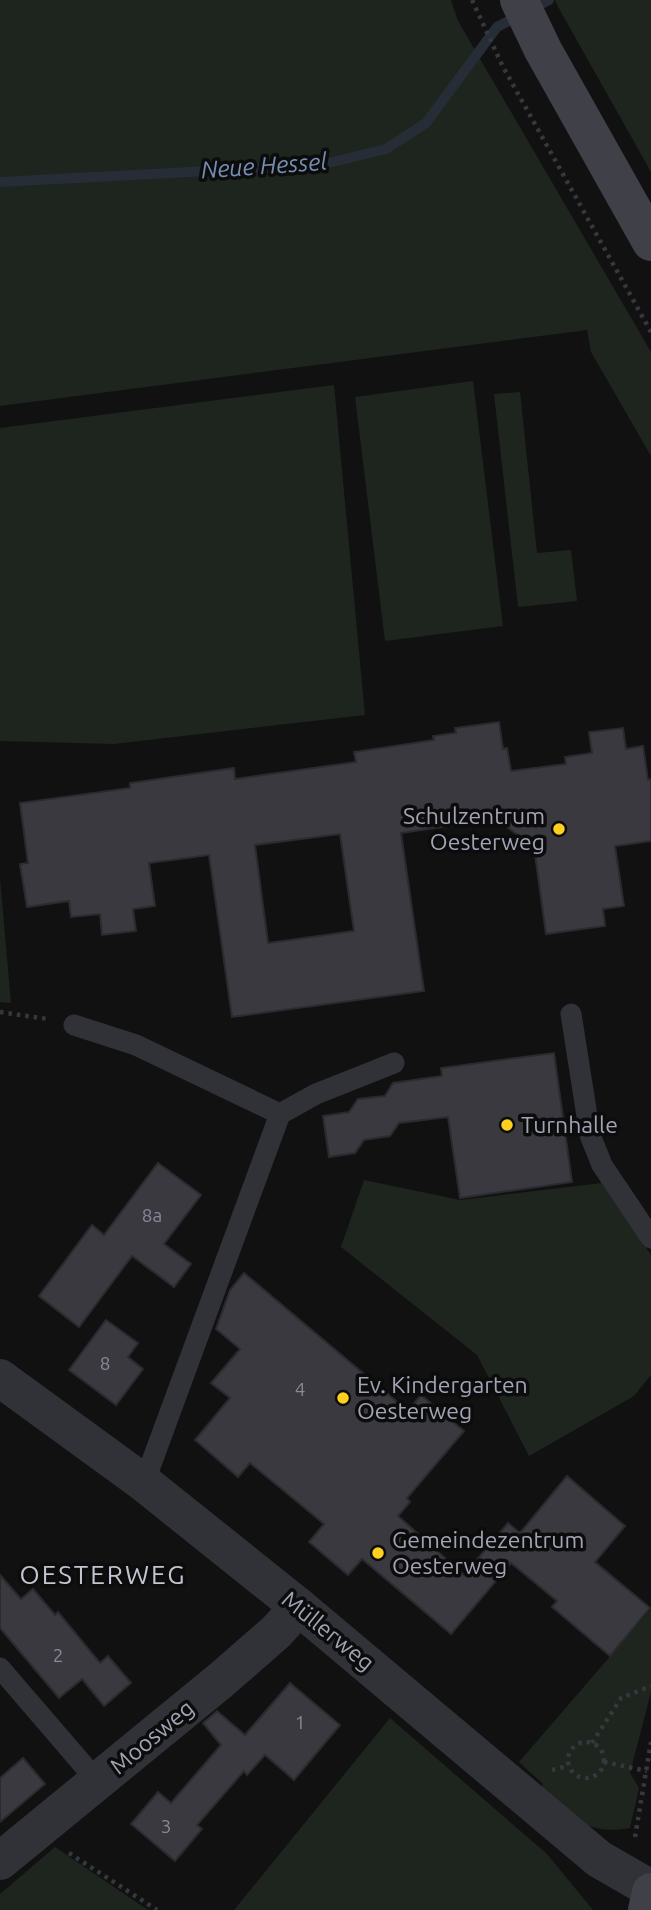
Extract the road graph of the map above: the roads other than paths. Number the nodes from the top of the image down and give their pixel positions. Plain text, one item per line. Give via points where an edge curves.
1 (519, 0) edge
2 (651, 242) edge
3 (571, 1014) dead end
4 (74, 1025) road end
5 (394, 1063) dead end
6 (280, 1114) junction
7 (651, 1238) edge
8 (0, 1378) edge
9 (144, 1483) junction
10 (299, 1607) junction
11 (0, 1668) edge
12 (98, 1782) junction
13 (0, 1861) edge
14 (644, 1892) edge

1 - 2 main road
3 - 7 lane via 590,1135 602,1165
4 - 6 lane via 136,1045
5 - 6 lane via 316,1094
6 - 9 lane
8 - 9 street, Müllerweg
9 - 10 street, Müllerweg
10 - 12 street, Moosweg via 276,1632
10 - 14 street, Müllerweg via 590,1852
11 - 12 lane
12 - 13 street, Moosweg

